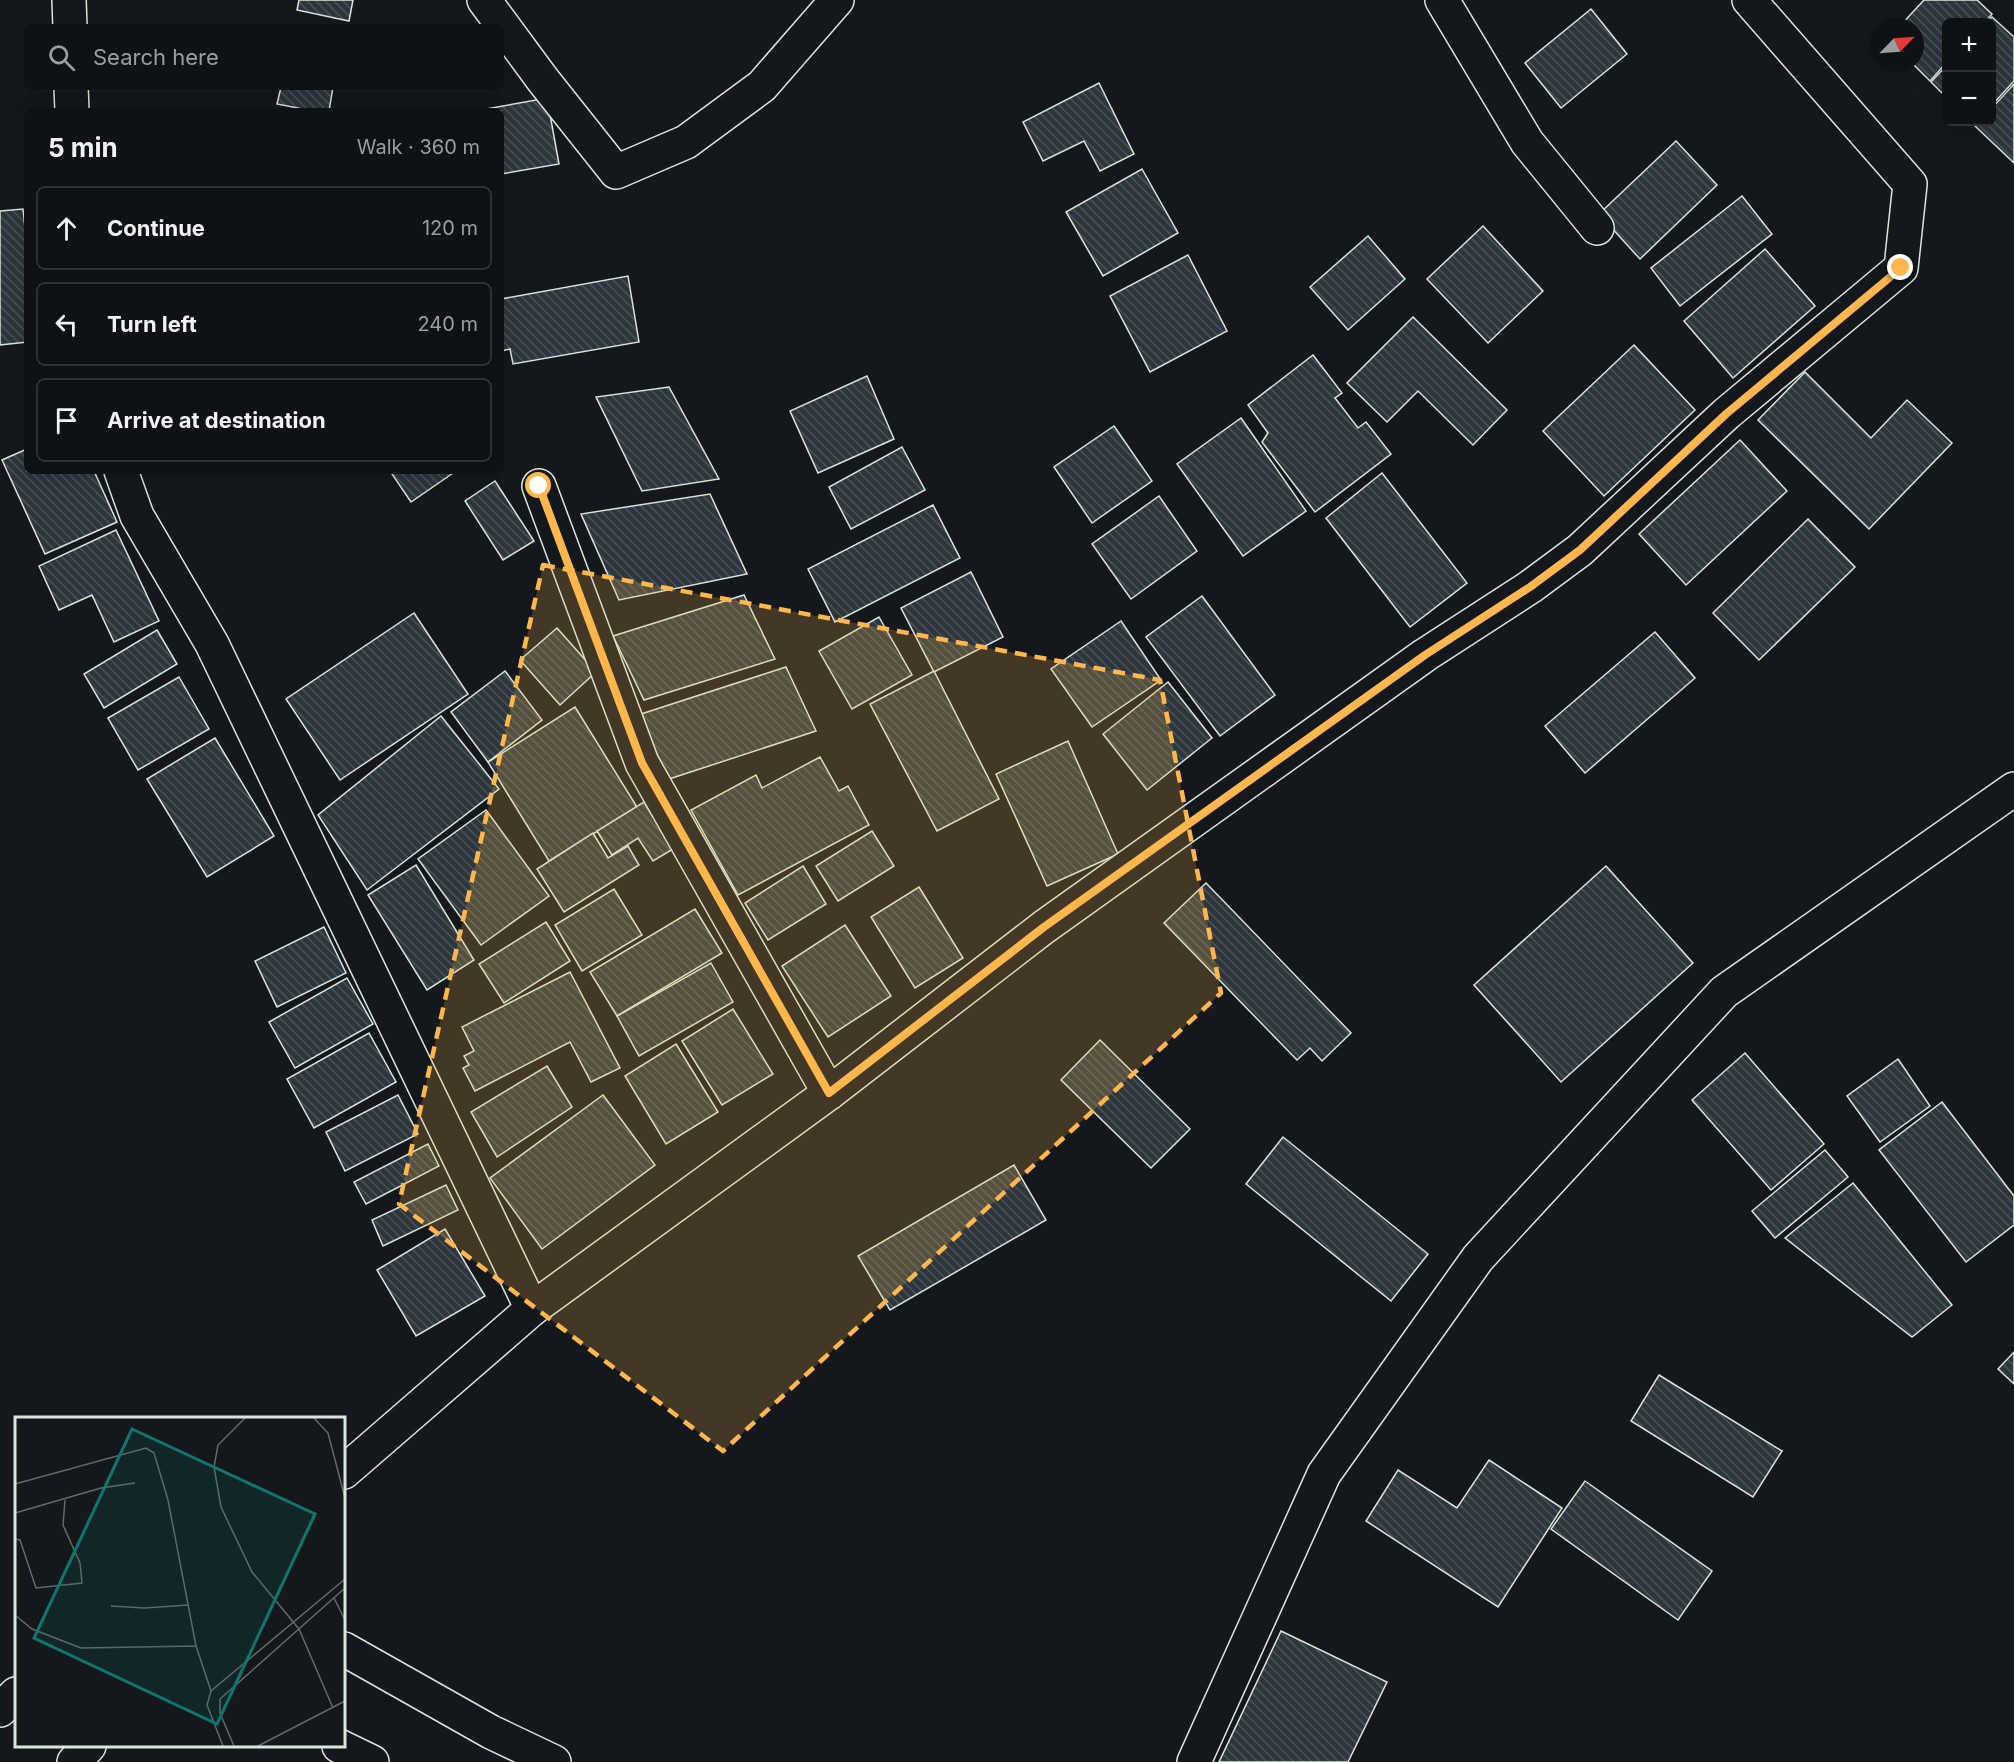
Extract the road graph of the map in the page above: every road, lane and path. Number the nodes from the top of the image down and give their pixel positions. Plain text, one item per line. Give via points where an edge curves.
1 (69, 0) edge
2 (484, 0) edge
3 (837, 0) edge
4 (1442, 0) edge
5 (1749, 0) edge
6 (70, 24) edge
7 (501, 24) edge
8 (504, 27) edge
9 (72, 90) edge
10 (72, 108) edge
11 (1597, 228) dead end
12 (122, 474) edge
13 (539, 486) dead end
14 (2014, 789) edge
15 (829, 1093) junction
16 (532, 1309) junction
17 (345, 1471) edge
18 (345, 1650) edge
19 (15, 1695) edge
20 (0, 1710) edge
21 (87, 1747) edge
22 (341, 1747) edge
23 (74, 1762) edge
24 (372, 1762) edge
25 (554, 1762) edge
26 (1194, 1762) edge

1 - 6 street
2 - 7 street
3 - 8 street via 762,86 686,142 616,172
4 - 11 street via 1527,142
5 - 15 street via 1910,183 1901,268 1726,414 1580,550 1425,655 1044,927
9 - 10 street
12 - 16 street via 137,516 212,644
13 - 15 street via 642,763
14 - 26 street via 1724,992 1478,1258 1324,1474
15 - 16 street
16 - 17 street
18 - 25 street via 491,1732
19 - 20 street
21 - 23 street
22 - 24 street

